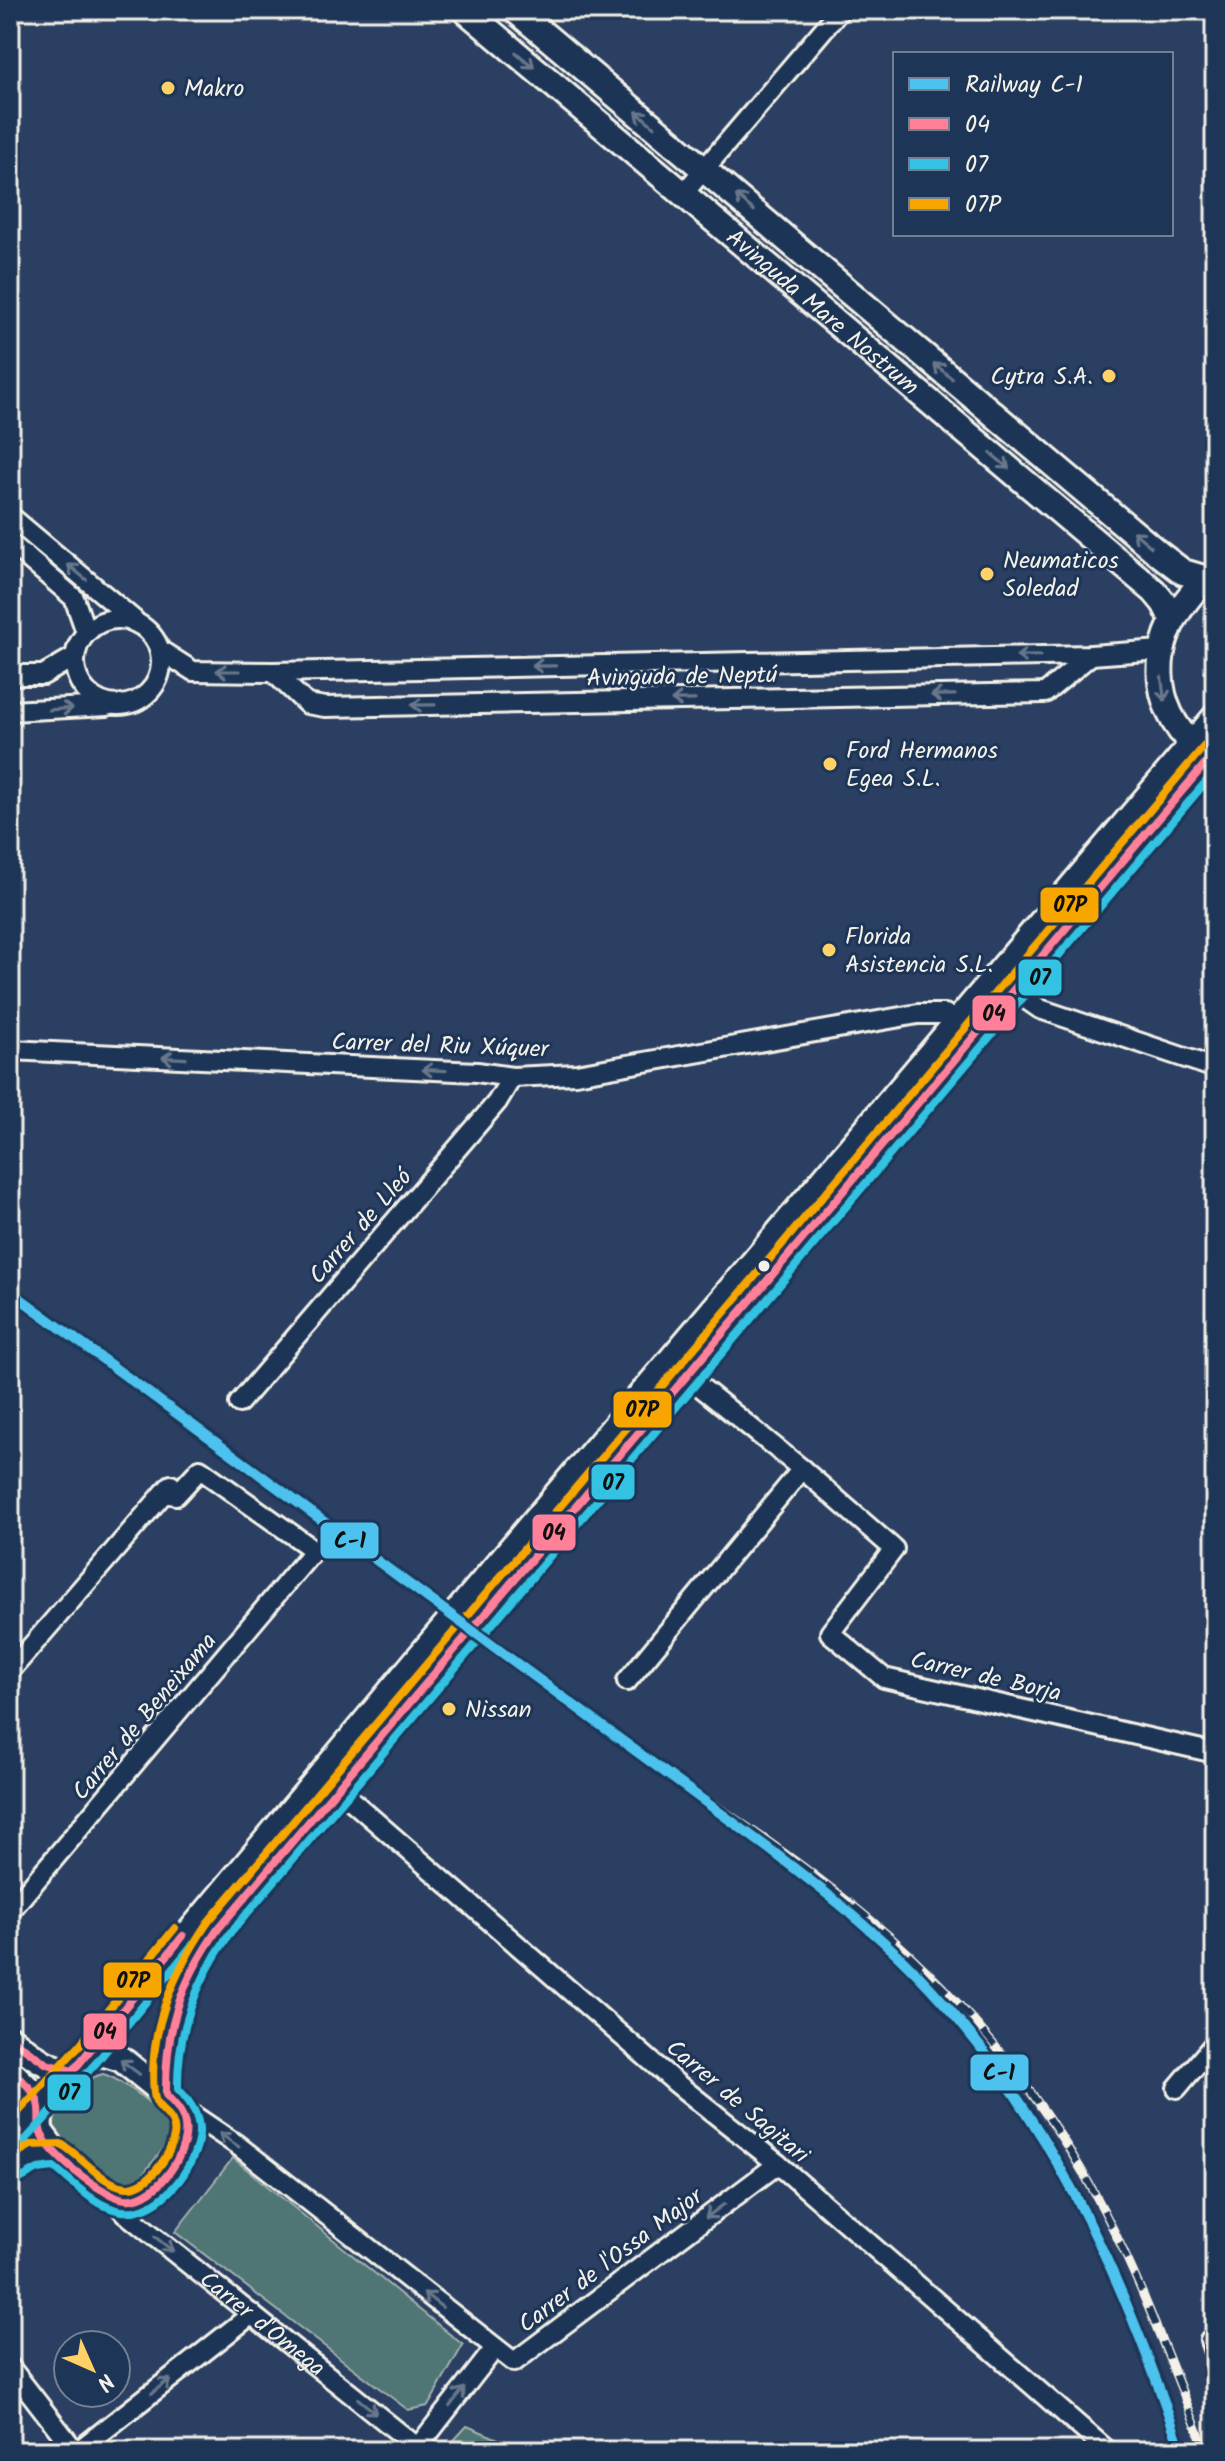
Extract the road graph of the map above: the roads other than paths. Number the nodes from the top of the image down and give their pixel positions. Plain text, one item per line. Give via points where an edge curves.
1 (465, 10) edge
2 (515, 10) edge
3 (840, 10) edge
4 (705, 170) junction
5 (683, 194) junction
6 (10, 516) edge
7 (10, 543) edge
8 (1211, 577) edge
9 (1172, 619) junction
10 (136, 622) junction
11 (86, 632) junction
12 (160, 650) junction
13 (1161, 650) junction
14 (1091, 655) junction
15 (74, 657) junction
16 (273, 672) junction
17 (10, 675) edge
18 (111, 705) junction
19 (10, 711) edge
20 (1215, 717) edge
21 (1208, 754) edge
22 (1014, 991) junction
23 (956, 1024) junction
24 (10, 1050) edge
25 (1215, 1068) edge
26 (512, 1077) junction
27 (687, 1376) junction
28 (656, 1377) junction
29 (239, 1403) dead end
30 (802, 1469) junction
31 (501, 1577) junction
32 (438, 1650) junction
33 (10, 1671) edge
34 (627, 1681) dead end
35 (1215, 1753) edge
36 (337, 1788) junction
37 (10, 1911) edge
38 (10, 2038) edge
39 (1215, 2043) edge
40 (80, 2063) junction
41 (10, 2071) edge
42 (1177, 2088) dead end
43 (172, 2100) junction
44 (39, 2110) junction
45 (10, 2139) edge
46 (58, 2155) junction
47 (778, 2164) junction
48 (10, 2171) edge
49 (106, 2192) junction
50 (252, 2314) junction
51 (1215, 2335) edge
52 (495, 2348) junction
53 (1215, 2354) edge
54 (10, 2367) edge
55 (420, 2449) edge
56 (76, 2451) edge
57 (1108, 2451) edge

1 -> 5 main road, Avinguda Mare Nostrum
4 -> 2 main road, Avinguda Mare Nostrum
3 - 4 street
4 - 5 street
8 -> 4 main road, Avinguda Mare Nostrum via 1183,572 1158,553
5 -> 9 main road, Avinguda Mare Nostrum via 1154,591
10 -> 6 street
7 - 11 street via 74,598
8 - 9 main road
9 - 13 main road
10 - 11 street via 110,619
10 - 12 street
11 - 15 street
16 -> 12 street, Avinguda de Neptú via 193,671
12 - 18 street via 158,678 151,691 126,705
13 - 14 street, Avinguda de Neptú
13 -> 21 main road via 1164,701 1172,721
14 -> 16 street, Avinguda de Neptú
14 -> 16 street, Avinguda de Neptú via 1045,693 325,707 307,704
15 - 17 street via 43,675
15 - 18 street via 83,689
19 -> 18 street
20 - 21 main road
21 - 22 main road
21 - 23 main road
22 - 25 street via 1040,1009
22 - 27 main road
23 - 26 street, Carrer del Riu Xúquer via 945,1014 918,1014 576,1074
23 - 28 main road
26 -> 24 street, Carrer del Riu Xúquer
26 - 29 street, Carrer de Lleó via 497,1102
27 - 28 street
27 - 30 street, Carrer de Borja
27 - 31 main road
28 - 31 main road
30 - 34 street
30 - 35 street, Carrer de Borja via 894,1549 830,1633 884,1678
31 - 32 main road
32 - 36 main road
32 - 40 main road
33 - 37 street, Carrer de Beneixama via 168,1488 176,1495 200,1469 314,1550
36 - 43 main road via 196,1959 169,2035 165,2059
36 - 47 street, Carrer de Sagitari via 676,2083
38 - 40 main road via 58,2071
39 - 42 street
43 -> 40 main road via 121,2059 105,2054
40 - 44 main road
41 - 44 main road, Carrer d'Omega via 33,2093
43 - 49 main road via 187,2131 184,2148 168,2172 138,2199
52 -> 43 street via 236,2144
44 - 45 main road
44 - 46 main road, Carrer d'Omega via 40,2131
46 - 48 main road via 34,2157
46 - 49 main road, Carrer d'Omega
47 -> 52 street, Carrer de l'Ossa Major via 514,2362
47 - 57 street, Carrer de Sagitari
49 -> 50 street, Carrer d'Omega
50 -> 55 street, Carrer d'Omega
56 -> 50 street
51 - 53 street via 1210,2341
55 -> 52 street, Carrer de l'Ossa Major
54 - 56 street

